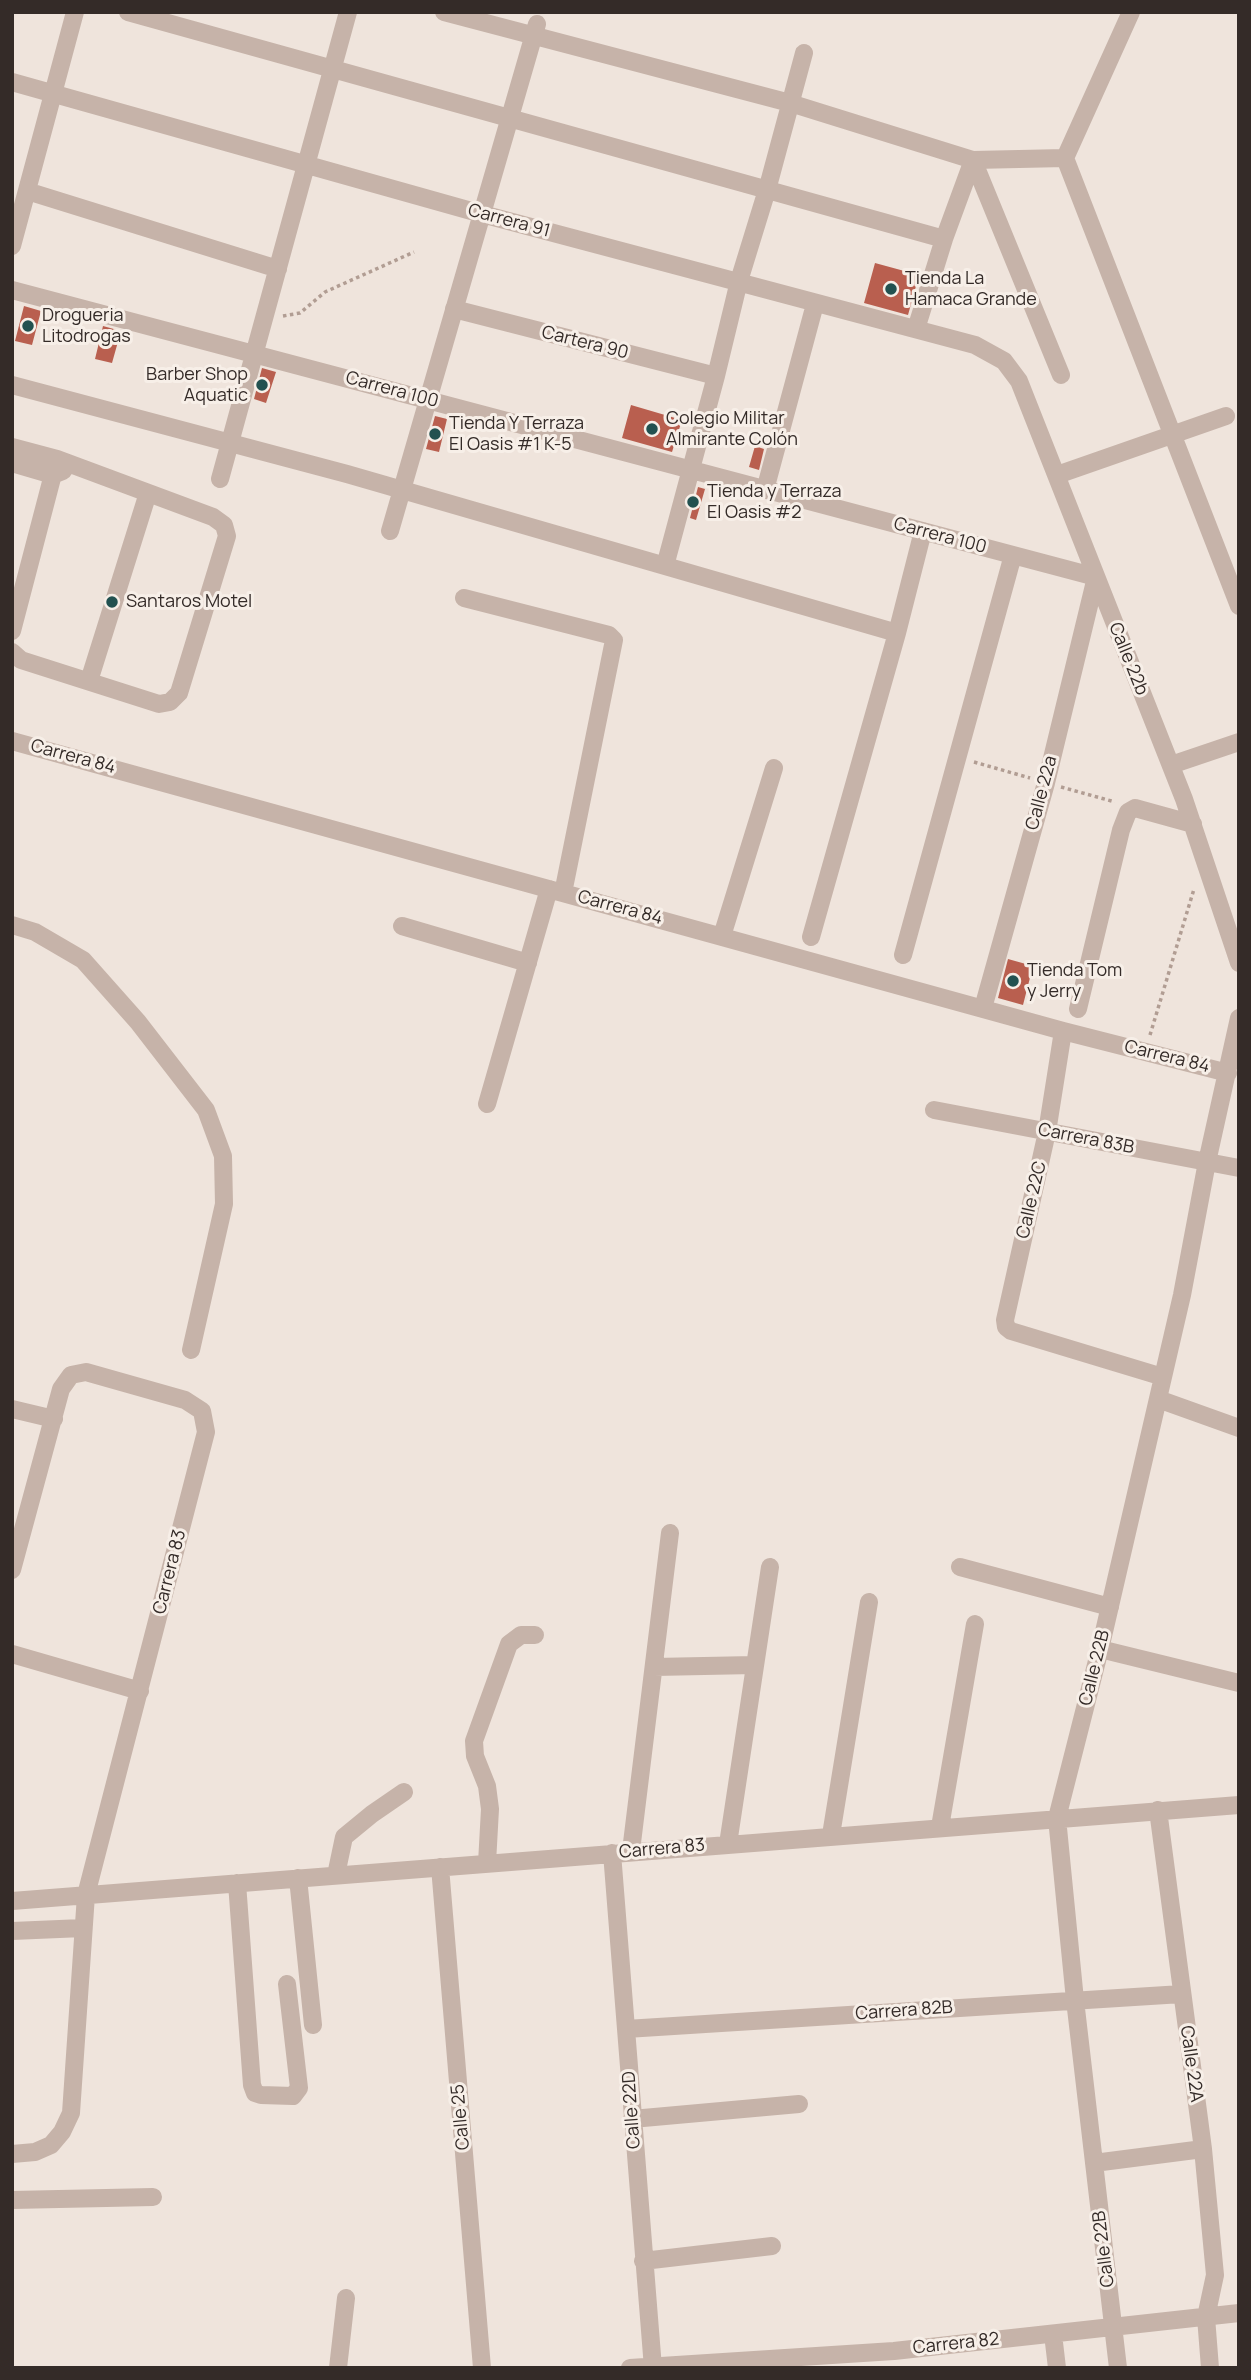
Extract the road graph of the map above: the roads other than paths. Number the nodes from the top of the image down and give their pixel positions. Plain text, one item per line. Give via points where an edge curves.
1 (75, 12) edge
2 (128, 12) edge
3 (348, 12) edge
4 (444, 12) edge
5 (1130, 12) edge
6 (535, 30) junction
7 (804, 52) dead end
8 (332, 69) junction
9 (12, 82) edge
10 (53, 94) junction
11 (790, 103) junction
12 (509, 118) junction
13 (1065, 158) junction
14 (973, 160) junction
15 (306, 165) junction
16 (767, 190) junction
17 (27, 191) junction
18 (482, 214) junction
19 (944, 239) junction
20 (12, 246) edge
21 (278, 269) junction
22 (739, 281) junction
23 (12, 290) edge
24 (815, 304) junction
25 (454, 309) junction
26 (916, 329) junction
27 (255, 354) junction
28 (1004, 361) joint
29 (1061, 374) dead end
30 (716, 376) junction
31 (12, 385) edge
32 (428, 400) junction
33 (1226, 416) dead end
34 (1172, 436) junction
35 (230, 443) junction
36 (12, 447) edge
37 (12, 463) edge
38 (55, 467) junction
39 (691, 470) junction
40 (1057, 475) junction
41 (219, 479) dead end
42 (402, 490) junction
43 (765, 490) junction
44 (148, 493) junction
45 (390, 531) dead end
46 (923, 531) junction
47 (1013, 555) junction
48 (665, 566) junction
49 (1096, 577) junction
50 (464, 598) dead end
51 (1239, 606) edge
52 (12, 631) edge
53 (897, 633) junction
54 (12, 652) edge
55 (89, 681) junction
56 (12, 741) edge
57 (1239, 742) edge
58 (1171, 765) junction
59 (774, 768) dead end
60 (1193, 824) junction
61 (556, 891) junction
62 (12, 925) edge
63 (402, 926) dead end
64 (722, 936) junction
65 (811, 937) dead end
66 (903, 955) dead end
67 (528, 963) junction
68 (1239, 963) edge
69 (983, 1008) junction
70 (1078, 1009) dead end
71 (1239, 1018) edge
72 (1063, 1031) junction
73 (1233, 1066) edge
74 (487, 1104) dead end
75 (934, 1110) dead end
76 (1047, 1132) junction
77 (1207, 1162) junction
78 (1239, 1168) edge
79 (191, 1350) dead end
80 (1163, 1377) junction
81 (1158, 1399) junction
82 (12, 1409) edge
83 (54, 1419) junction
84 (1239, 1428) edge
85 (670, 1533) dead end
86 (770, 1567) dead end
87 (960, 1567) dead end
88 (12, 1570) edge
89 (869, 1602) dead end
90 (1110, 1607) junction
91 (975, 1624) dead end
92 (535, 1635) dead end
93 (1100, 1649) junction
94 (12, 1654) edge
95 (754, 1665) junction
96 (653, 1667) junction
97 (1239, 1683) edge
98 (140, 1691) junction
99 (404, 1792) dead end
100 (1239, 1804) edge
101 (1158, 1810) junction
102 (1057, 1818) junction
103 (940, 1827) junction
104 (831, 1835) junction
105 (728, 1844) junction
106 (631, 1851) junction
107 (612, 1853) junction
108 (487, 1863) junction
109 (440, 1867) junction
110 (336, 1875) junction
111 (298, 1878) junction
112 (237, 1883) junction
113 (86, 1895) junction
114 (12, 1901) edge
115 (83, 1928) junction
116 (12, 1931) edge
117 (287, 1984) dead end
118 (1182, 1994) junction
119 (1075, 2000) junction
120 (313, 2025) dead end
121 (626, 2029) junction
122 (799, 2104) dead end
123 (632, 2119) junction
124 (1203, 2149) junction
125 (12, 2154) edge
126 (1094, 2163) junction
127 (153, 2197) dead end
128 (12, 2200) edge
129 (772, 2246) dead end
130 (643, 2261) junction
131 (346, 2298) dead end
132 (1239, 2314) edge
133 (1206, 2317) junction
134 (1112, 2327) junction
135 (1053, 2334) junction
136 (894, 2359) edge
137 (653, 2367) edge
138 (338, 2368) edge
139 (482, 2368) edge
140 (630, 2368) edge
141 (1057, 2368) edge
142 (1118, 2368) edge
143 (1210, 2368) edge

1 - 10 street
2 - 8 street
3 - 8 street
4 - 6 street
5 - 13 street
6 - 11 street
6 - 12 street
7 - 11 street
8 - 12 street
8 - 15 street
9 - 10 street, Carrera 91
10 - 15 street, Carrera 91
10 - 17 street
11 - 14 street
11 - 16 street
12 - 16 street
12 - 18 street
13 - 14 street
13 - 34 street
14 - 19 street
14 - 29 street
15 - 18 street, Carrera 91
15 - 21 street
16 - 19 street
16 - 22 street
17 - 20 street
17 - 21 street
18 - 22 street, Carrera 91
18 - 25 street
19 - 26 street
21 - 27 street
22 - 24 street, Carrera 91
22 - 30 street
23 - 27 street, Carrera 100
24 - 26 street, Carrera 91
24 - 43 street
25 - 30 street, Cartera 90
25 - 32 street
26 - 28 street, Carrera 91 via 975,345
27 - 32 street, Carrera 100
27 - 35 street
28 - 40 street, Calle 22b via 1019,381
30 - 39 street
31 - 35 street
32 - 39 street, Carrera 100
32 - 42 street
33 - 34 street
34 - 40 street
34 - 51 street
35 - 41 street
35 - 42 street
36 - 38 street
37 - 38 street
38 - 44 street via 76,466
38 - 52 street
39 - 43 street, Carrera 100
39 - 48 street
40 - 49 street, Calle 22b
42 - 45 street
42 - 48 street
43 - 46 street, Carrera 100
44 - 55 street
44 - 55 street via 213,517 224,525 227,536 179,693 170,702 159,704
46 - 47 street, Carrera 100
46 - 53 street
47 - 49 street, Carrera 100
47 - 66 street
48 - 53 street
49 - 58 street, Calle 22b
49 - 69 street, Calle 22a via 1046,783
50 - 61 street via 614,640
53 - 65 street
54 - 55 street via 21,660
56 - 61 street, Carrera 84
57 - 58 street
58 - 60 street, Calle 22b
59 - 64 street
60 - 68 street, Calle 22b
60 - 70 street via 1135,808 1128,812
61 - 64 street, Carrera 84
61 - 67 street
62 - 79 street via 35,932 83,960 206,1110 223,1156 224,1203
63 - 67 street
64 - 69 street, Carrera 84
67 - 74 street
69 - 72 street, Carrera 84
71 - 73 street, Calle 22B
72 - 73 street, Carrera 84
72 - 76 street, Calle 22C
73 - 77 street, Calle 22B
75 - 76 street, Carrera 83B
76 - 77 street, Carrera 83B
76 - 80 street, Calle 22C via 1006,1327
77 - 78 street, Carrera 83B
77 - 80 street, Calle 22B
80 - 81 street, Calle 22B
81 - 84 street
81 - 90 street, Calle 22B
82 - 83 street
83 - 88 street
83 - 98 street, Carrera 83 via 61,1389 71,1375 86,1372 185,1400 202,1411 206,1432
85 - 96 street
86 - 95 street
87 - 90 street
89 - 104 street
90 - 93 street, Calle 22B
91 - 103 street
92 - 108 street via 521,1634 509,1644 474,1741 490,1809
93 - 97 street
93 - 102 street, Calle 22B
94 - 98 street
95 - 96 street
95 - 105 street
96 - 106 street
98 - 113 street, Carrera 83
99 - 110 street via 344,1837
100 - 101 street, Carrera 83
101 - 102 street, Carrera 83
101 - 118 street, Calle 22A
102 - 103 street, Carrera 83
102 - 119 street, Calle 22B
103 - 104 street, Carrera 83
104 - 105 street, Carrera 83
105 - 106 street, Carrera 83
106 - 107 street, Carrera 83
107 - 108 street, Carrera 83
107 - 121 street, Calle 22D
108 - 109 street, Carrera 83
109 - 110 street, Carrera 83
109 - 139 street, Calle 25
110 - 111 street, Carrera 83
111 - 112 street, Carrera 83
111 - 120 street
112 - 113 street, Carrera 83
112 - 117 street via 252,2085 261,2095 293,2096 299,2088
113 - 114 street, Carrera 83
113 - 115 street
115 - 116 street
115 - 125 street via 71,2113 51,2145
118 - 119 street, Carrera 82B
118 - 124 street, Calle 22A
119 - 121 street, Carrera 82B
119 - 126 street, Calle 22B
121 - 123 street, Calle 22D
122 - 123 street
123 - 130 street, Calle 22D
124 - 126 street
124 - 133 street, Calle 22A via 1215,2275
126 - 134 street, Calle 22B
127 - 128 street
129 - 130 street
130 - 137 street, Calle 22D
131 - 138 street
132 - 133 street, Carrera 82
133 - 134 street, Carrera 82
133 - 143 street, Calle 22A
134 - 135 street, Carrera 82
134 - 142 street, Calle 22B
135 - 136 street, Carrera 82
135 - 141 street
136 - 137 street, Carrera 82
137 - 140 street, Carrera 82

